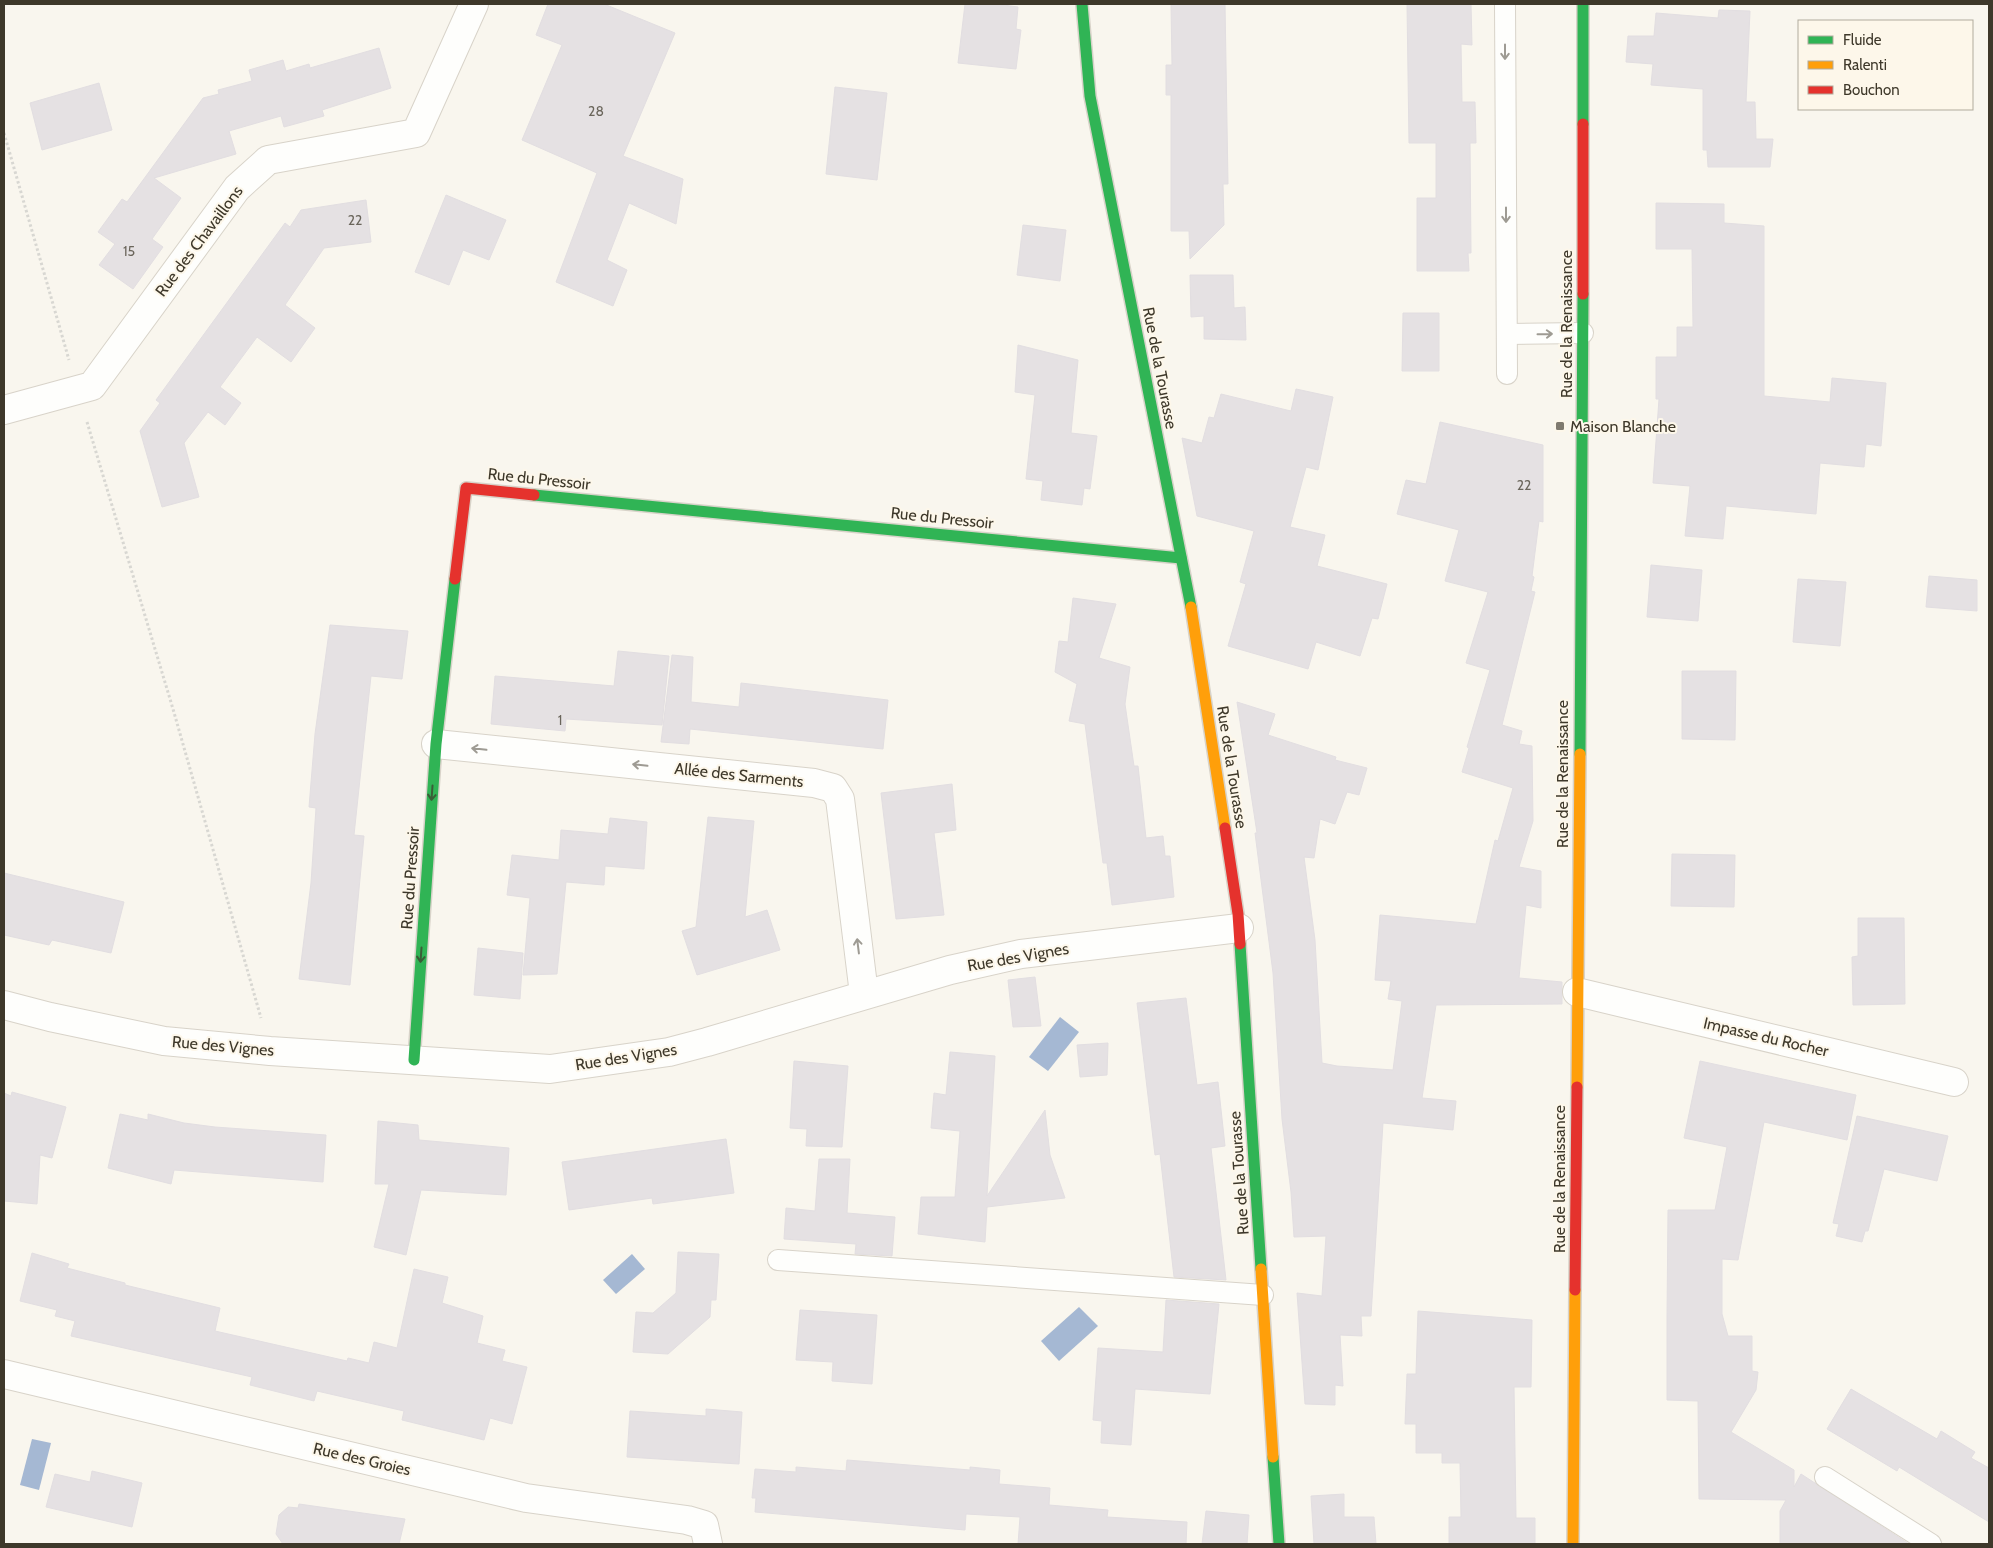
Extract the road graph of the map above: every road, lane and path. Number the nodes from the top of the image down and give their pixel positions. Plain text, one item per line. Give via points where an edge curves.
1 (474, 4) edge
2 (1082, 4) edge
3 (1505, 4) edge
4 (1583, 4) edge
5 (4, 133) edge
6 (1583, 333) junction
7 (1506, 334) junction
8 (1507, 374) dead end
9 (78, 390) junction
10 (4, 410) edge
11 (1181, 558) junction
12 (436, 744) junction
13 (1239, 928) junction
14 (1577, 992) junction
15 (864, 994) junction
16 (4, 1005) edge
17 (270, 1051) junction
18 (414, 1060) junction
19 (1954, 1082) dead end
20 (778, 1260) dead end
21 (1264, 1295) junction
22 (4, 1374) edge
23 (1825, 1477) dead end
24 (708, 1544) edge
25 (1279, 1544) edge
26 (1572, 1544) edge
27 (1931, 1544) edge

1 - 9 street, Rue des Chavaillons via 416,133 268,160 237,188 92,386
2 - 11 street, Rue de la Tourasse via 1090,96
3 -> 7 lane
4 - 6 street, Rue de la Renaissance
5 - 9 path
7 -> 6 lane
6 - 14 street, Rue de la Renaissance
7 - 8 lane
9 - 10 street, Rue des Chavaillons
9 - 17 path
11 - 12 street, Rue du Pressoir via 466,488
11 - 13 street, Rue de la Tourasse via 1193,618
15 -> 12 street, Allée des Sarments via 840,799 833,788 814,783
12 -> 18 street, Rue du Pressoir
13 - 15 street, Rue des Vignes via 1022,954
13 - 21 street, Rue de la Tourasse
14 - 19 street, Impasse du Rocher
14 - 26 street, Rue de la Renaissance
15 - 18 street, Rue des Vignes via 669,1052 550,1068
16 - 17 street, Rue des Vignes via 164,1041
17 - 18 street, Rue des Vignes
20 - 21 lane
21 - 25 street, Rue de la Tourasse
22 - 24 street, Rue des Groies via 526,1498 687,1520 704,1525
23 - 27 lane

